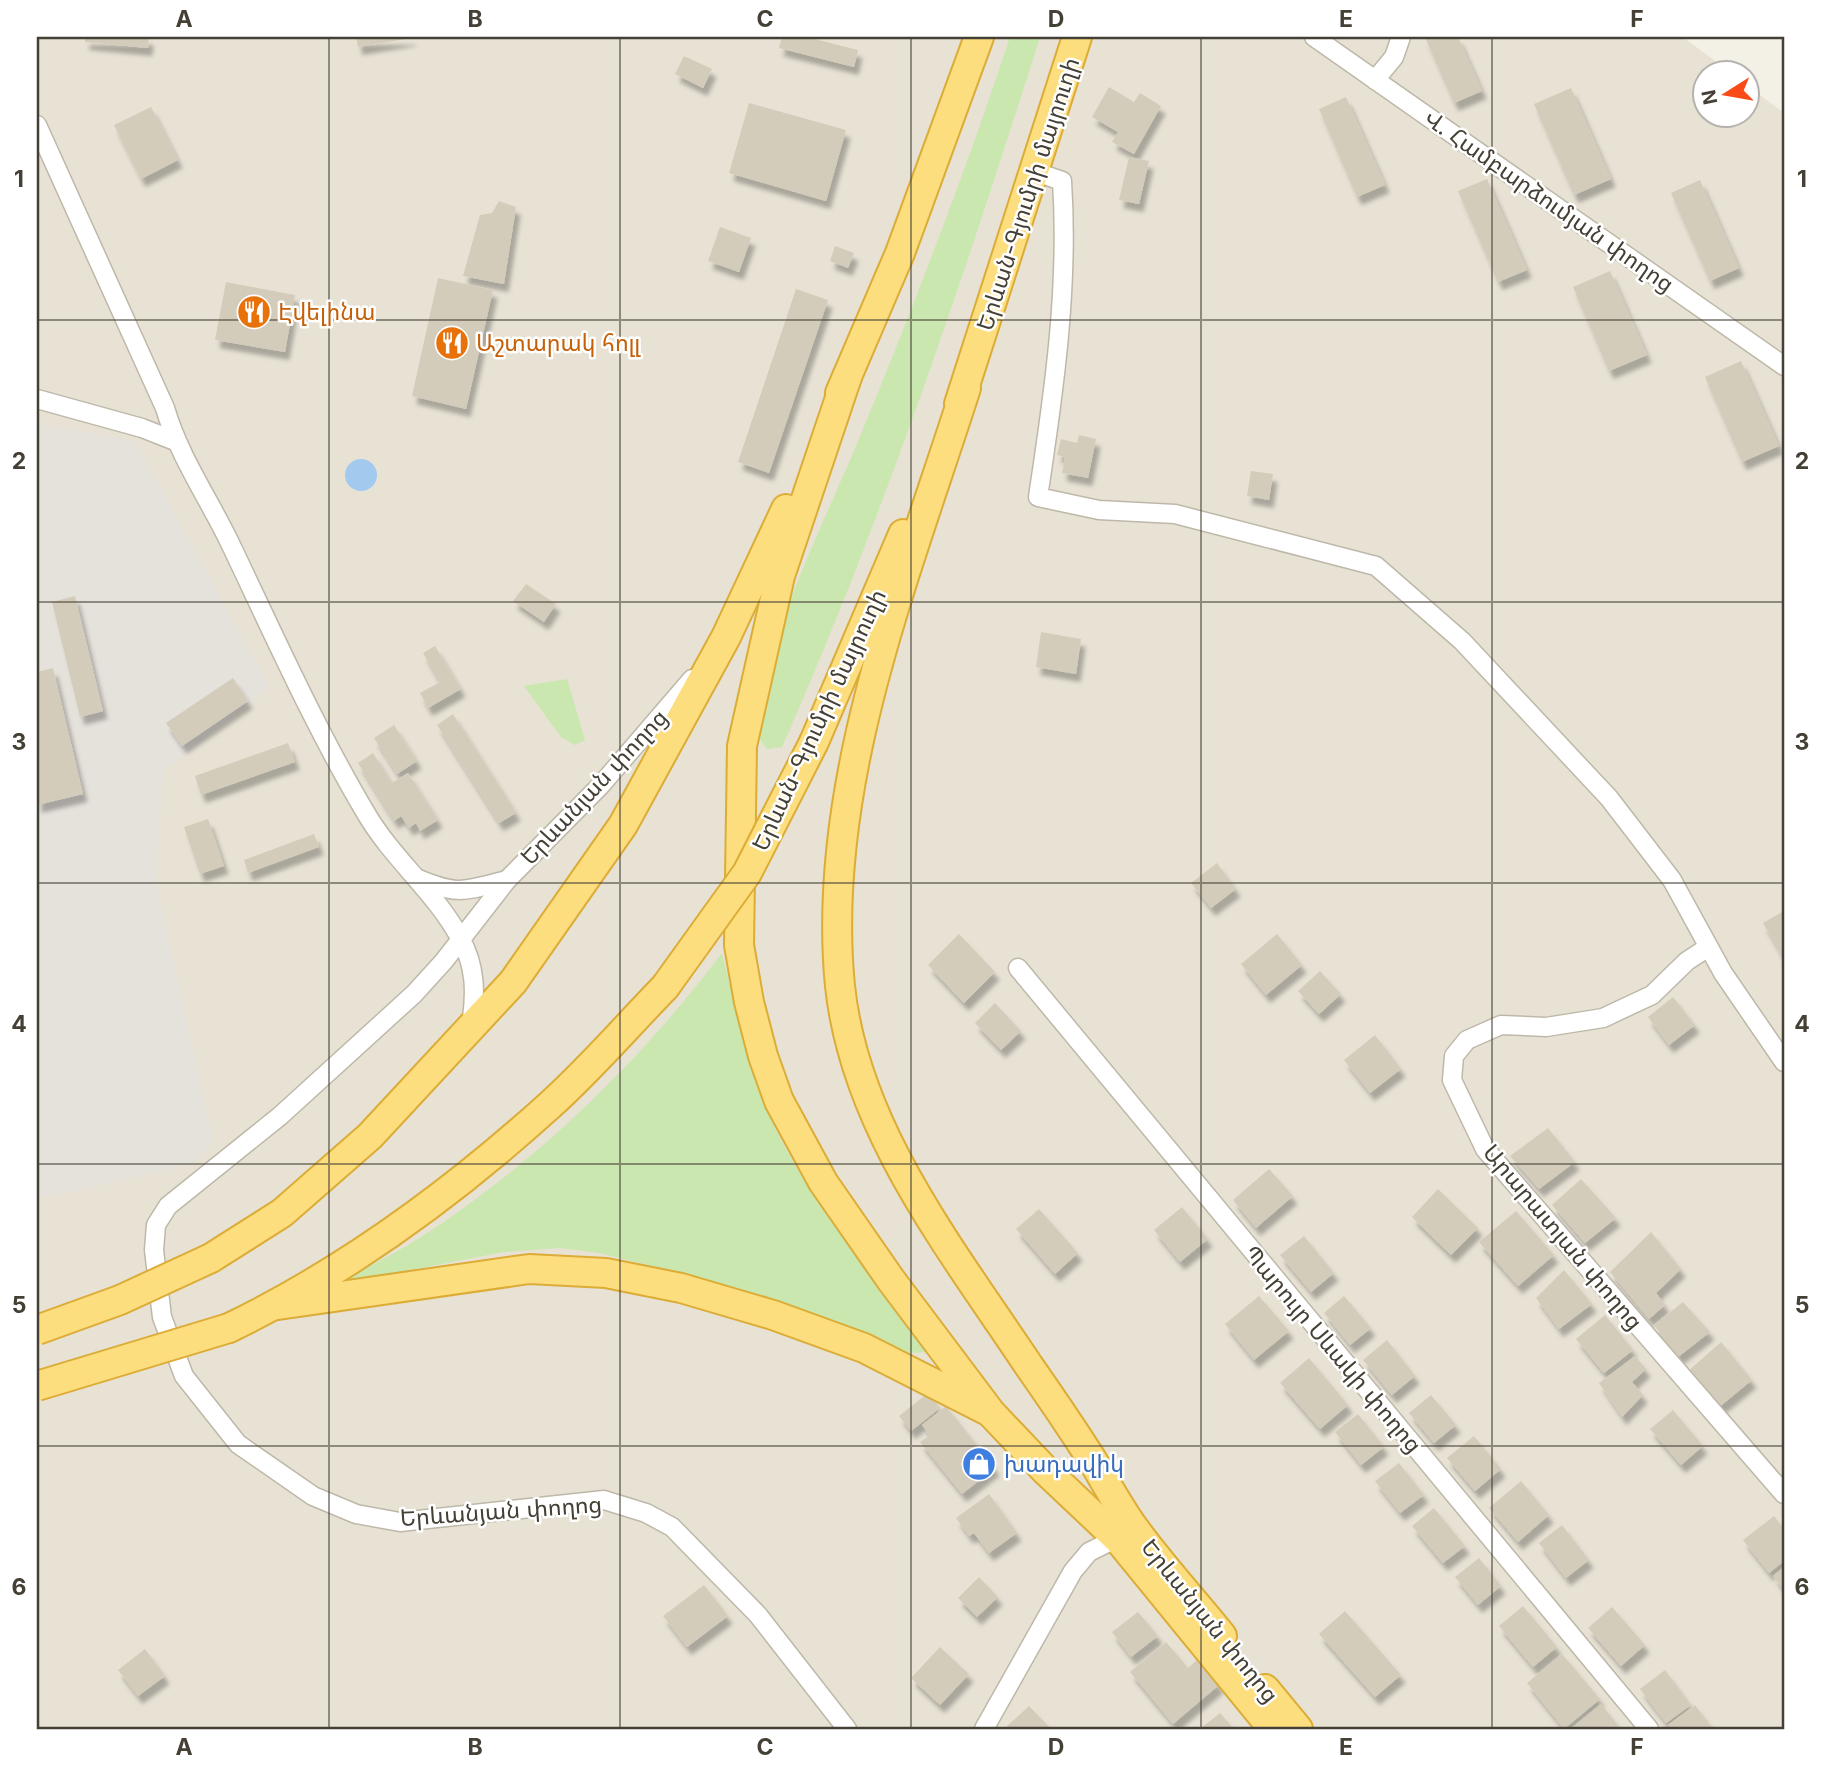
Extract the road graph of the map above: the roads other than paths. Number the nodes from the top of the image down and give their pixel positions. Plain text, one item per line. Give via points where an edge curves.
1 (979, 37) edge
2 (1077, 37) edge
3 (1314, 37) edge
4 (1401, 37) edge
5 (1376, 80) junction
6 (37, 125) edge
7 (1036, 172) junction
8 (1784, 366) edge
9 (848, 377) junction
10 (966, 388) junction
11 (37, 400) edge
12 (175, 441) junction
13 (726, 638) junction
14 (415, 878) junction
15 (507, 880) junction
16 (460, 937) junction
17 (1707, 948) junction
18 (1018, 968) dead end
19 (470, 1032) junction
20 (1784, 1062) edge
21 (278, 1305) junction
22 (37, 1330) edge
23 (37, 1386) edge
24 (991, 1413) junction
25 (1784, 1494) edge
26 (1126, 1533) junction
27 (847, 1729) edge
28 (984, 1729) edge
29 (1273, 1729) edge
30 (1298, 1729) edge
31 (1649, 1729) edge

1 - 9 highway via 939,153
2 - 7 highway, Երևան-Գյումրի մայրուղի
3 - 5 street, Վ. Համբարձումյան փողոց
4 - 5 street via 1394,57
5 - 8 street, Վ. Համբարձումյան փողոց
6 - 12 street via 165,408
7 - 10 highway, Երևան-Գյումրի մայրուղի
7 - 17 street via 1062,181 1065,235 1057,378 1038,497 1099,510 1175,514 1376,566 1462,641 1609,798 1672,880
9 - 13 highway
9 - 24 highway via 780,576 742,746 739,945 763,1056 799,1140 850,1223
10 - 21 highway, Երևան-Գյումրի մայրուղի, bridge via 814,742 747,873 665,987 552,1103 461,1182
10 - 26 highway via 855,758 840,878 842,996 857,1068 884,1135
11 - 12 street
12 - 14 street via 368,817
13 - 15 street, Երևանյան փողոց via 601,785
13 - 19 highway via 624,825 513,982
14 - 15 street via 446,891
14 - 16 street
15 - 16 street, Երևանյան փողոց
16 - 19 street via 472,968 475,997
16 - 27 street, Երևանյան փողոց via 414,994 280,1116 169,1206 156,1224 154,1250 162,1317 184,1376 239,1444 313,1496 356,1514 400,1522 604,1500 672,1527 758,1615
17 - 20 street
17 - 25 street, Արարատյան փողոց via 1652,995 1603,1018 1546,1027 1501,1025 1467,1040 1454,1056 1452,1080 1485,1149
18 - 31 street, Պարույր Սևակի փողոց
19 - 22 highway, bridge via 370,1136 282,1213 211,1258 120,1300
21 - 23 highway, Երևան-Գյումրի մայրուղի, bridge via 229,1328
21 - 24 highway via 529,1269 606,1273 681,1288 864,1348
24 - 26 highway via 1045,1470
26 - 28 street, Երևանյան փողոց via 1089,1552 1073,1571
26 - 29 highway, Երևանյան փողոց
26 - 30 highway, Երևանյան փողոց

